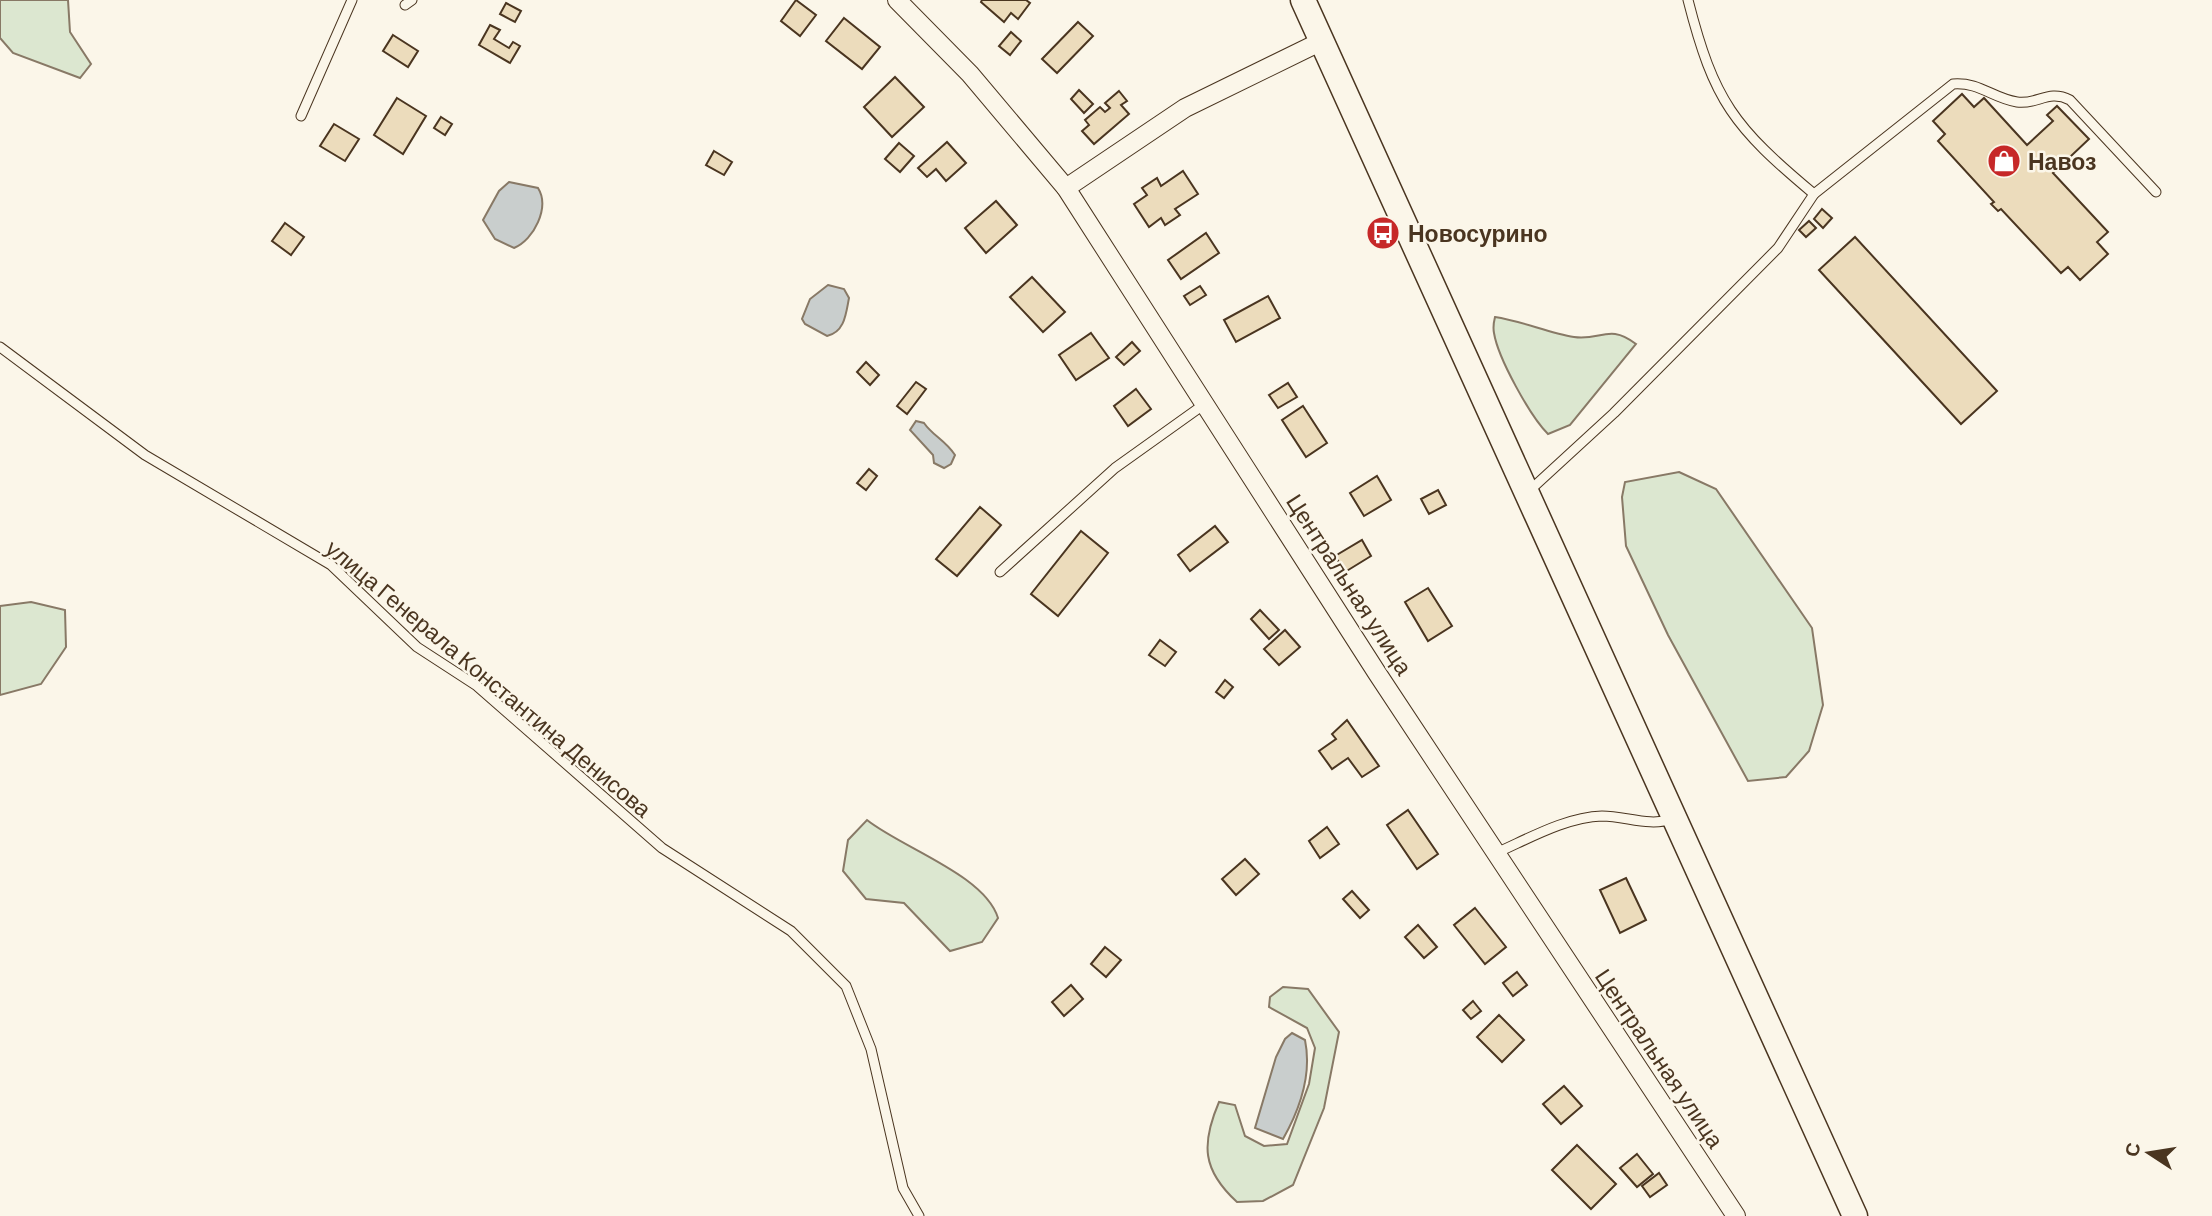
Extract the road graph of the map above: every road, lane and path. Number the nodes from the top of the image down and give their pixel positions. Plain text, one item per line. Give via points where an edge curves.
1 (352, 0) edge
2 (897, 0) edge
3 (1303, 0) edge
4 (1688, 0) edge
5 (1322, 41) junction
6 (301, 116) dead end
7 (1066, 188) junction
8 (2156, 192) dead end
9 (1814, 194) junction
10 (0, 347) edge
11 (1206, 403) junction
12 (1528, 492) junction
13 (1000, 572) dead end
14 (1674, 818) junction
15 (1496, 853) junction
16 (919, 1216) edge
17 (1736, 1216) edge
18 (1855, 1216) edge

1 - 6 lane
2 - 7 street, Центральная улица via 970,74
3 - 5 main road
4 - 9 lane via 1702,56 1731,115 1762,150
5 - 7 street via 1185,108
5 - 12 main road
7 - 11 street, Центральная улица
8 - 9 lane via 2070,100 2057,93 2018,102 1969,83 1953,84
9 - 12 lane via 1778,248 1614,413
10 - 16 lane, улица Генерала Константина Денисова via 145,455 331,565 417,647 477,687 662,848 791,931 846,986 871,1049 903,1188
11 - 13 lane via 1115,468
11 - 15 street, Центральная улица
12 - 14 main road
14 - 15 lane via 1660,823 1601,816 1550,829
14 - 18 main road
15 - 17 street, Центральная улица

